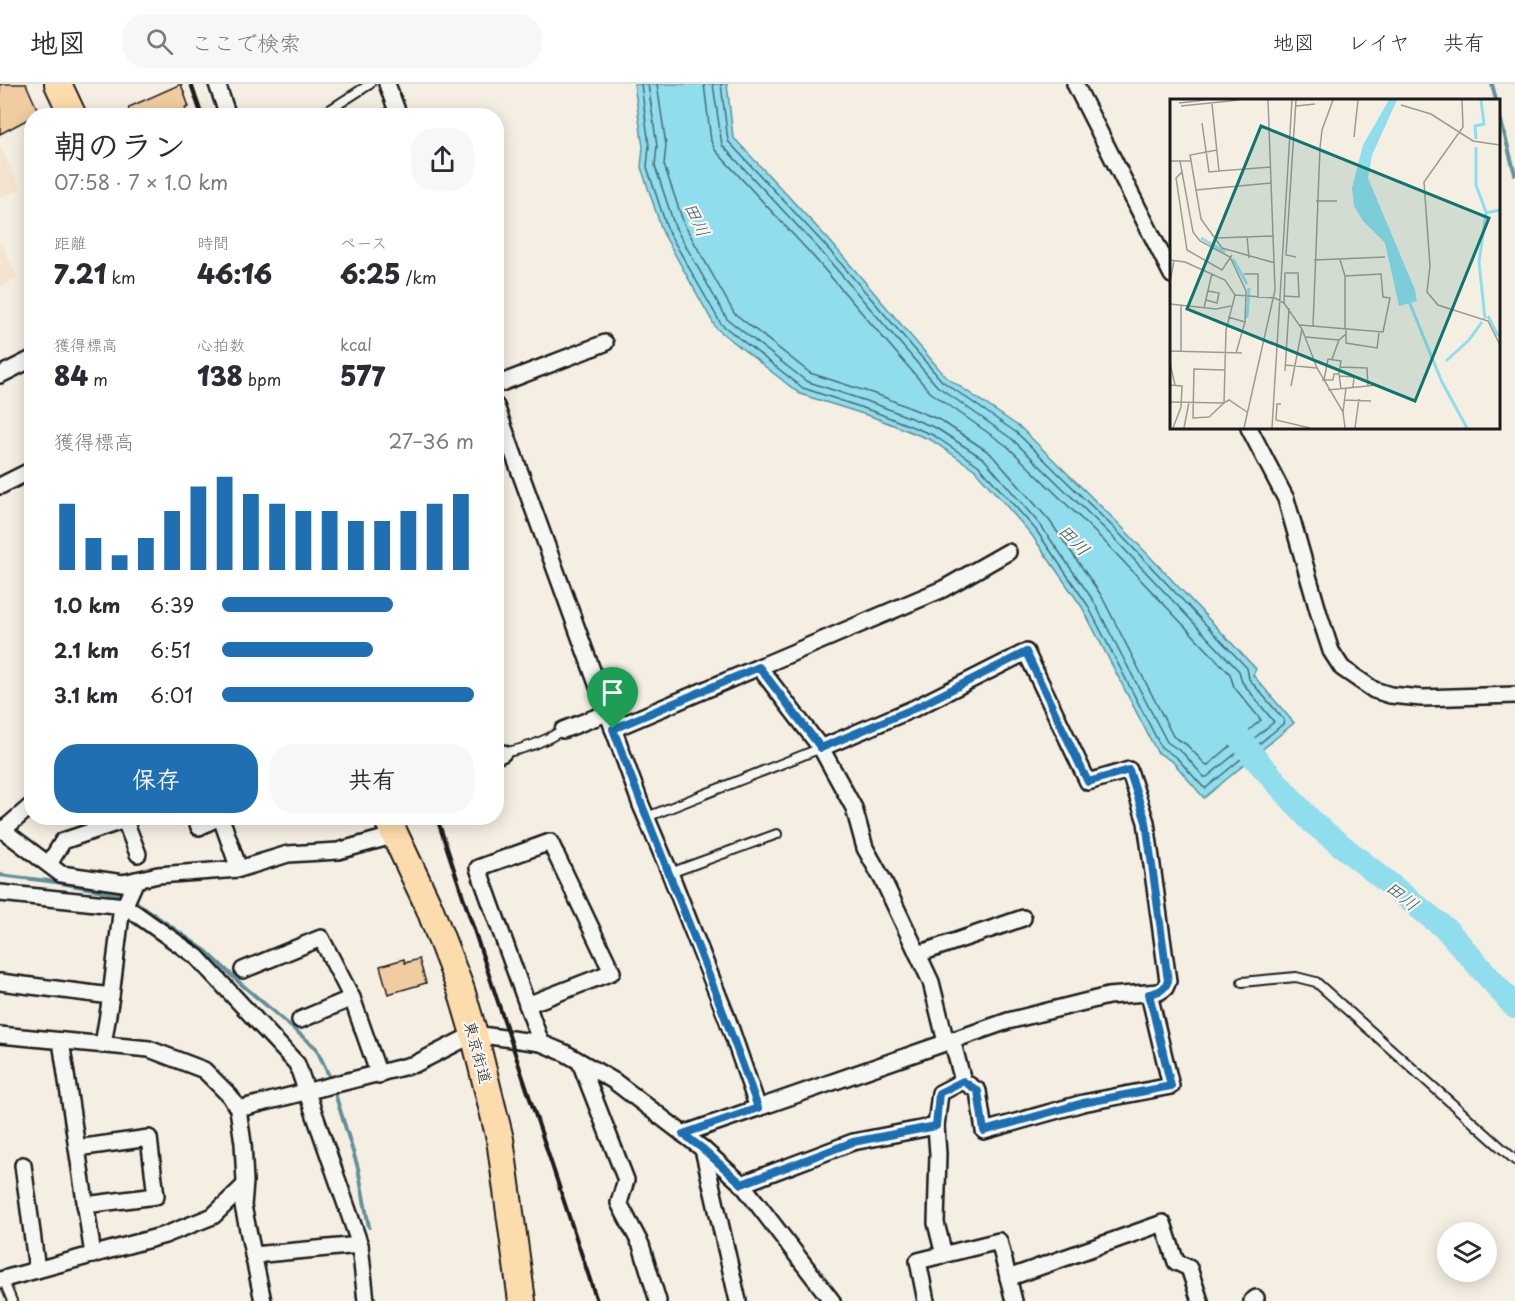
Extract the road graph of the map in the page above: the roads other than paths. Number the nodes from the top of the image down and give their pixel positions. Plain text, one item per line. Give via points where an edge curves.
1 (58, 84) edge
2 (78, 84) edge
3 (217, 84) edge
4 (370, 84) edge
5 (387, 84) edge
6 (1075, 84) edge
7 (69, 108) edge
8 (86, 108) edge
9 (225, 108) edge
10 (332, 108) edge
11 (396, 108) edge
12 (1170, 271) edge
13 (605, 343) dead end
14 (24, 363) edge
15 (0, 375) edge
16 (504, 382) edge
17 (504, 428) edge
18 (1251, 429) edge
19 (24, 474) edge
20 (0, 486) edge
21 (1008, 552) dead end
22 (759, 667) junction
23 (1515, 695) edge
24 (607, 713) junction
25 (613, 729) junction
26 (563, 730) joint
27 (821, 748) junction
28 (504, 754) edge
29 (24, 812) edge
30 (647, 817) junction
31 (108, 825) edge
32 (127, 825) edge
33 (222, 825) edge
34 (392, 826) edge
35 (2, 829) edge
36 (777, 834) dead end
37 (138, 854) dead end
38 (49, 864) junction
39 (239, 869) junction
40 (670, 873) junction
41 (135, 883) junction
42 (0, 893) edge
43 (126, 904) junction
44 (1023, 918) dead end
45 (918, 954) junction
46 (243, 970) dead end
47 (0, 982) edge
48 (1242, 982) dead end
49 (1149, 994) junction
50 (111, 996) junction
51 (352, 998) junction
52 (528, 1005) junction
53 (300, 1020) dead end
54 (474, 1034) junction
55 (0, 1035) edge
56 (61, 1041) junction
57 (949, 1041) junction
58 (541, 1043) junction
59 (103, 1045) junction
60 (580, 1062) junction
61 (379, 1075) junction
62 (963, 1081) junction
63 (308, 1092) junction
64 (758, 1108) junction
65 (238, 1109) junction
66 (936, 1126) junction
67 (683, 1134) junction
68 (77, 1148) junction
69 (703, 1149) junction
70 (1515, 1160) edge
71 (23, 1165) dead end
72 (742, 1184) junction
73 (244, 1186) junction
74 (85, 1205) junction
75 (360, 1245) junction
76 (93, 1255) junction
77 (253, 1255) junction
78 (944, 1255) junction
79 (37, 1270) junction
80 (1, 1277) edge
81 (1008, 1278) junction
82 (12, 1301) edge
83 (263, 1301) edge
84 (366, 1301) edge
85 (522, 1301) edge
86 (658, 1301) edge
87 (738, 1301) edge
88 (832, 1301) edge
89 (926, 1301) edge
90 (1014, 1301) edge
91 (1200, 1301) edge

1 - 7 highway
2 - 8 highway
3 - 9 street
4 - 10 lane
5 - 11 street
6 - 12 street
13 - 16 street
14 - 15 street
17 - 24 street
18 - 23 street via 1286,499 1324,631 1342,668 1374,690 1390,695
19 - 20 street
21 - 22 street via 943,589
22 - 25 street
22 - 27 street
24 - 25 street
24 - 26 street
25 - 30 street
26 - 28 lane via 549,739
27 - 30 lane
27 - 45 street via 854,808 865,848
27 - 49 street via 915,708 1026,652 1088,782 1129,770 1146,822 1168,981 1165,988
29 - 35 street
30 - 40 street
31 - 38 street via 63,841
32 - 37 street
33 - 39 street
34 - 39 street via 338,851 288,854
34 - 54 highway, 東京街道 via 429,907
35 - 38 street
36 - 40 lane
38 - 41 street via 61,874
39 - 41 street via 158,875
40 - 64 street
41 - 43 street
42 - 43 street
43 - 50 street via 121,914
43 - 63 street via 197,957 297,1064
44 - 45 street
45 - 57 street
46 - 51 street via 321,938
47 - 50 street
48 - 70 lane via 1296,977 1316,982
49 - 57 street via 1108,996 1008,1021
49 - 62 street via 1171,1086 1083,1103 984,1131 978,1091
50 - 59 street
51 - 53 street
51 - 61 street
52 - 52 street via 478,868 550,842 612,972
52 - 58 street
54 - 58 street
54 - 61 street via 415,1064
54 - 85 highway, 東京街道 via 500,1139
55 - 56 street
56 - 59 street
56 - 68 street
57 - 62 street
57 - 64 street
58 - 60 street
59 - 65 street via 149,1049 204,1070
60 - 67 street via 614,1081
60 - 86 street via 626,1180 619,1203 641,1245
61 - 63 street
62 - 66 street via 939,1093
63 - 65 street
63 - 75 street
64 - 67 street
65 - 73 street
66 - 72 street via 853,1142
66 - 78 street via 936,1223
67 - 69 street
68 - 74 street
68 - 74 street via 149,1138 156,1196
69 - 72 street
69 - 87 street
71 - 79 street
72 - 88 street
73 - 76 street via 213,1216 165,1235
73 - 77 street via 243,1206
74 - 76 street
75 - 77 street
75 - 84 street
76 - 79 street
77 - 83 street
78 - 81 street via 999,1241
78 - 89 street via 918,1261
79 - 80 street
80 - 82 lane
81 - 90 street
81 - 91 street via 1163,1223 1176,1262 1189,1268

